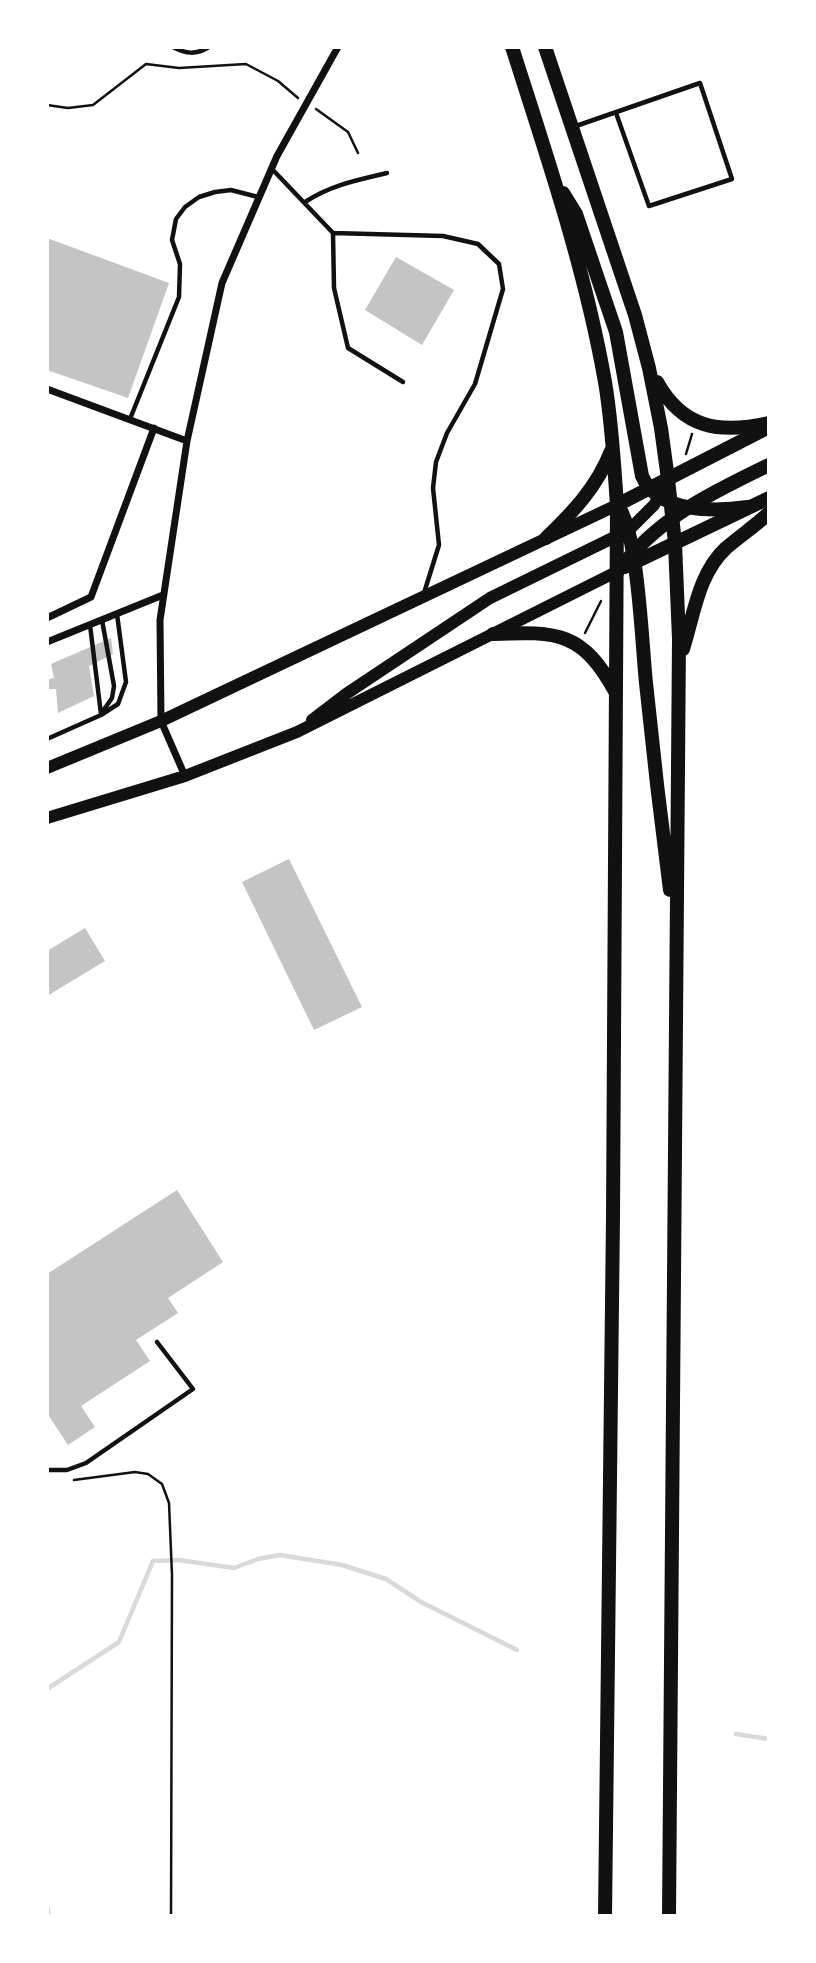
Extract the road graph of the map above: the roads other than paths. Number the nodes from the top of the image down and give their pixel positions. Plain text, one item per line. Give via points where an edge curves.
1 (173, 47) edge
2 (209, 47) edge
3 (338, 47) edge
4 (512, 47) edge
5 (545, 47) edge
6 (616, 113) junction
7 (572, 127) junction
8 (271, 169) junction
9 (387, 173) dead end
10 (555, 180) junction
11 (258, 197) junction
12 (305, 202) junction
13 (333, 233) junction
14 (649, 368) junction
15 (403, 382) dead end
16 (47, 389) edge
17 (130, 419) junction
18 (769, 425) edge
19 (154, 428) junction
20 (187, 441) junction
21 (613, 447) junction
22 (769, 465) edge
23 (668, 479) junction
24 (660, 495) junction
25 (769, 498) edge
26 (617, 505) junction
27 (690, 506) junction
28 (748, 507) junction
29 (769, 513) edge
30 (672, 518) junction
31 (623, 533) junction
32 (546, 538) junction
33 (675, 543) junction
34 (633, 557) junction
35 (618, 571) junction
36 (163, 595) junction
37 (423, 597) junction
38 (117, 614) junction
39 (47, 618) edge
40 (102, 620) junction
41 (89, 625) junction
42 (494, 634) junction
43 (47, 642) edge
44 (679, 664) junction
45 (616, 694) junction
46 (101, 715) junction
47 (161, 721) junction
48 (282, 738) junction
49 (47, 739) edge
50 (47, 768) edge
51 (185, 776) junction
52 (47, 818) edge
53 (677, 988) junction
54 (157, 1342) dead end
55 (47, 1470) edge
56 (605, 1916) edge
57 (669, 1916) edge

1 - 2 lane via 195,54
3 - 8 street
4 - 10 main road
5 - 7 main road
6 - 6 lane via 700,83 732,179 649,206
6 - 7 lane
7 - 14 main road
8 - 11 street
8 - 12 lane
9 - 12 lane via 341,183
10 - 21 main road via 592,318
10 - 24 main road via 576,214 616,332 642,476
11 - 17 lane via 231,190 215,192 199,197 176,219 172,240 180,264 179,297
11 - 20 street via 222,283
12 - 13 lane
13 - 15 lane via 334,288 348,348
13 - 37 lane via 443,236 478,244 499,264 503,289 475,384 436,462 433,488 439,545
14 - 18 main road via 667,400 684,416 707,427
14 - 23 main road
16 - 17 street
17 - 19 street
18 - 23 main road
19 - 20 street
19 - 39 street via 91,597
20 - 36 street
21 - 26 main road
21 - 32 main road via 594,485
22 - 27 main road
23 - 24 main road
23 - 24 main road
24 - 26 main road
24 - 27 main road
24 - 30 main road
24 - 31 main road via 643,519
25 - 28 main road
26 - 31 main road
26 - 32 main road
27 - 28 main road via 709,510
27 - 30 main road
28 - 33 main road
29 - 44 main road via 725,549 710,569
30 - 33 main road
30 - 34 main road via 654,530
31 - 34 main road
31 - 35 main road
31 - 48 main road via 490,598
32 - 37 main road
33 - 34 main road
33 - 44 main road
34 - 35 main road
34 - 53 main road
35 - 42 main road
35 - 45 main road
36 - 38 street
36 - 47 street
37 - 47 main road
38 - 40 street
38 - 46 lane via 126,682 118,704
40 - 41 street
40 - 46 lane via 114,686
41 - 43 street
41 - 46 lane
42 - 45 main road via 543,633 576,644 597,661
42 - 48 main road
44 - 53 main road
45 - 56 main road
46 - 49 lane
47 - 50 main road
47 - 51 street
48 - 51 main road
51 - 52 main road
53 - 57 main road
54 - 55 lane via 193,1389 86,1463 67,1470

